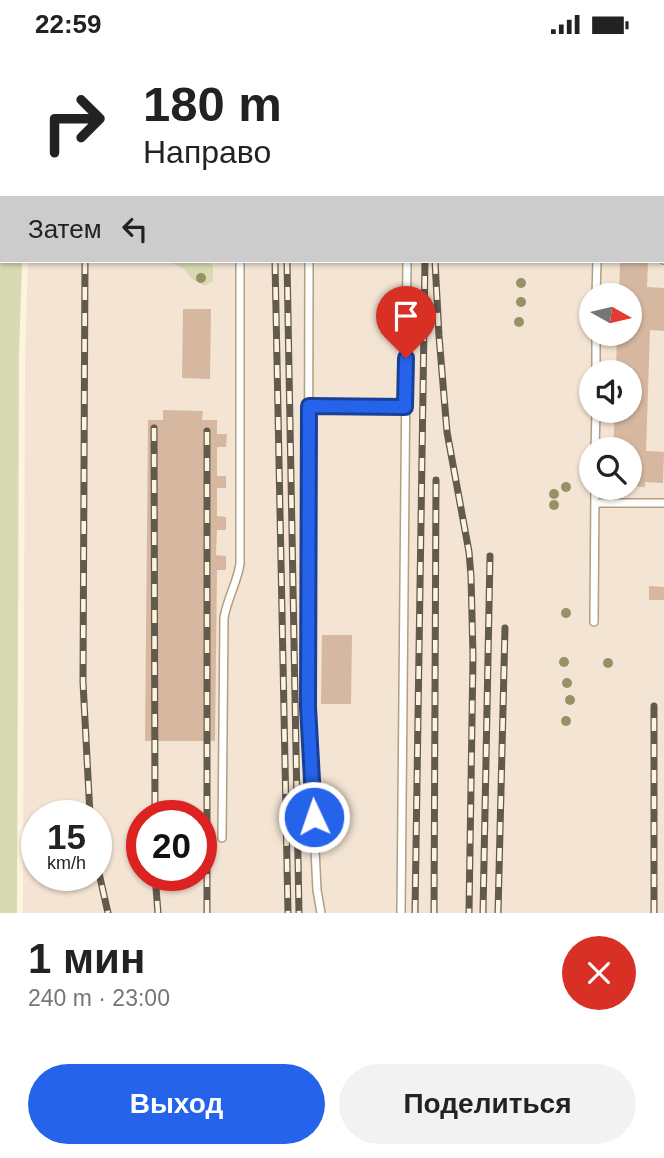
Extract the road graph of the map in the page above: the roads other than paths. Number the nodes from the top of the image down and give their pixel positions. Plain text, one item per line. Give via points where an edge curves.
1 (240, 263) edge
2 (309, 263) edge
3 (407, 263) edge
4 (597, 263) edge
5 (596, 283) edge
6 (309, 406) junction
7 (405, 407) junction
8 (595, 503) joint
9 (664, 503) edge
10 (594, 622) dead end
11 (222, 838) dead end
12 (321, 913) edge
13 (401, 913) edge

1 - 11 lane via 240,564 224,618
2 - 6 lane
3 - 7 lane
4 - 5 lane
6 - 7 lane
6 - 12 lane via 308,707
7 - 13 lane
8 - 9 lane
8 - 10 lane

